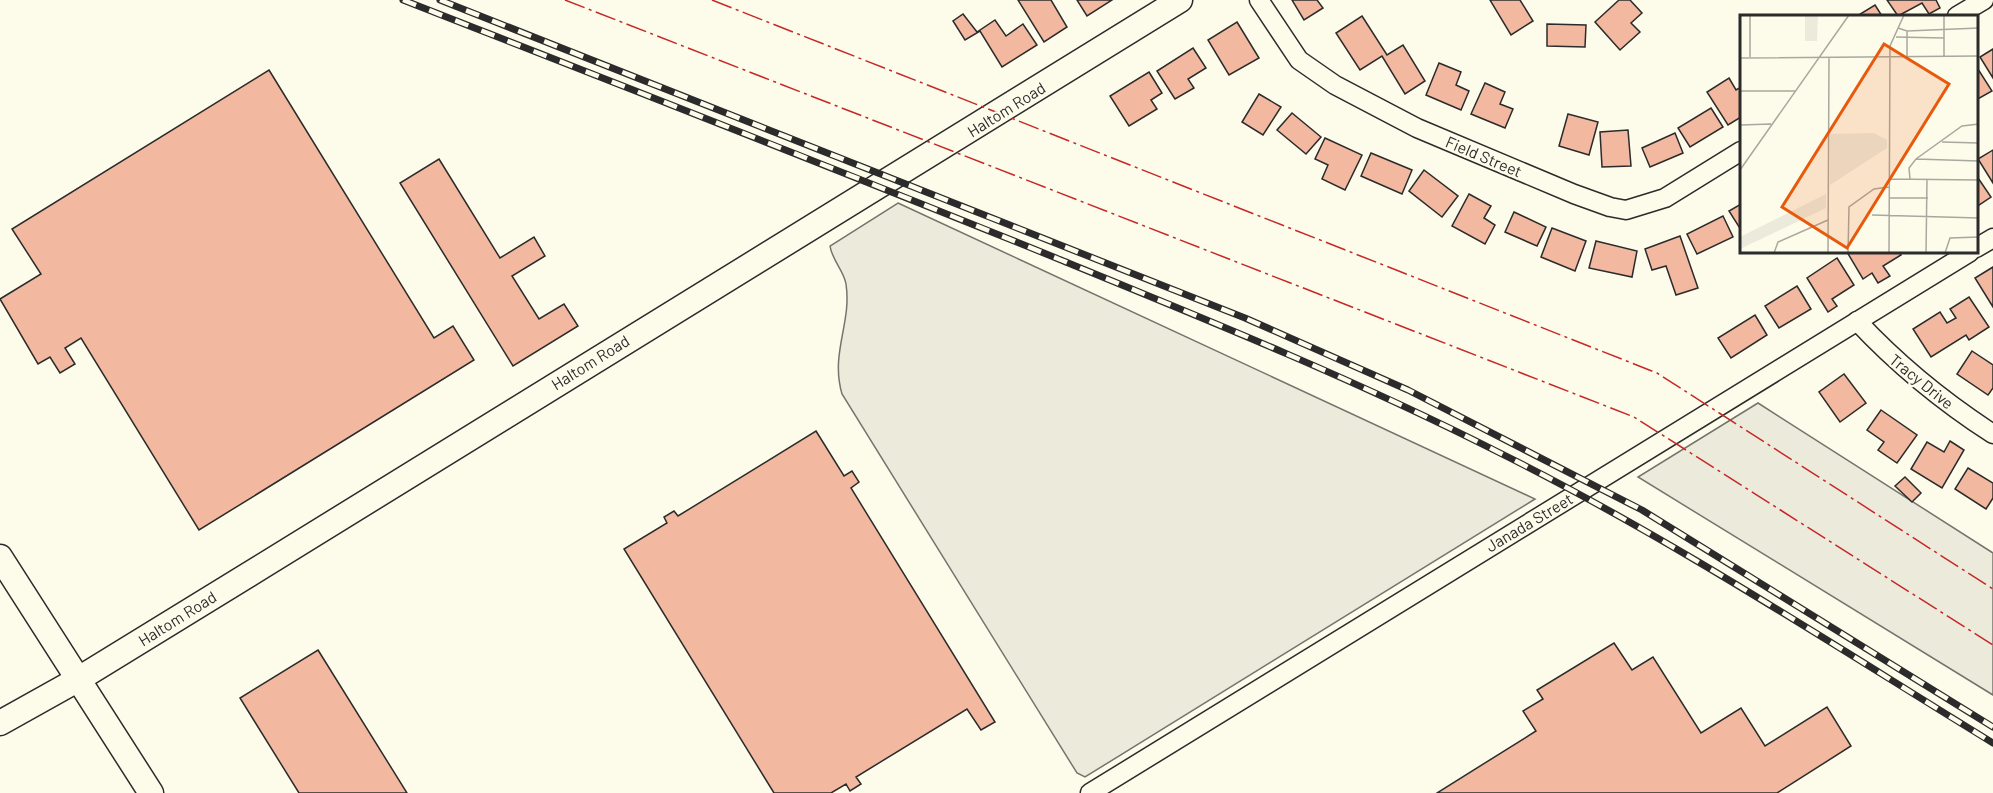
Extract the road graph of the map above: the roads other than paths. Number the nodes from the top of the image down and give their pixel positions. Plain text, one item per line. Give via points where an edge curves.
1 (1259, 0) edge
2 (1984, 0) edge
3 (1167, 4) edge
4 (1960, 15) edge
5 (1740, 152) edge
6 (1993, 238) edge
7 (1978, 247) edge
8 (1967, 254) edge
9 (1857, 321) junction
10 (1993, 434) edge
11 (0, 557) edge
12 (77, 680) junction
13 (0, 723) edge
14 (151, 793) edge
15 (1090, 793) edge

1 - 5 street, Field Street via 1299,60 1335,85 1417,128 1610,207 1626,210 1658,201
2 - 4 street
3 - 12 main road, Haltom Road
6 - 7 street
8 - 9 street, Janada Street
9 - 10 street, Tracy Drive via 1925,387
9 - 15 street, Janada Street
11 - 12 main road
12 - 13 main road, Haltom Road
12 - 14 main road

